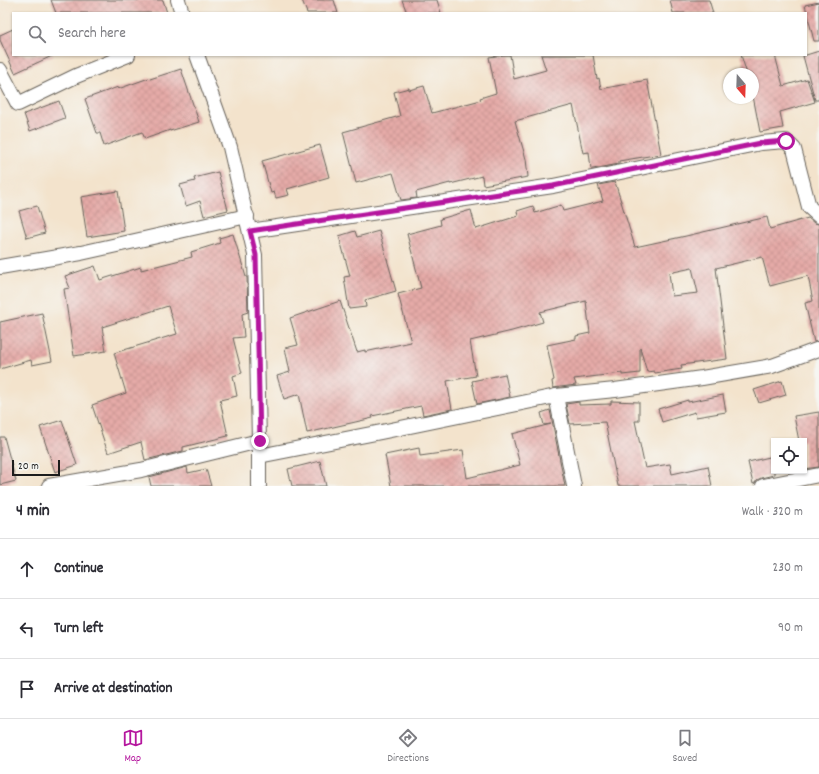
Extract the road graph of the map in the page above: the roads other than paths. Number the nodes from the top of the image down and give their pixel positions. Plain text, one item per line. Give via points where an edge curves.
1 (178, 0) edge
2 (182, 12) edge
3 (126, 56) edge
4 (197, 56) edge
5 (0, 70) edge
6 (247, 216) junction
7 (819, 216) edge
8 (250, 231) junction
9 (0, 267) edge
10 (819, 349) edge
11 (556, 396) junction
12 (260, 441) junction
13 (259, 456) junction
14 (819, 475) edge
15 (49, 486) edge
16 (259, 486) edge
17 (574, 486) edge
18 (763, 486) edge

1 - 2 street
3 - 5 street via 18,104
4 - 6 street via 223,124
6 - 8 street
6 - 9 street via 81,253
7 - 8 street via 809,207 794,149 786,141 761,143 553,186
8 - 12 street via 256,255
10 - 11 street via 772,366 702,378
11 - 13 street
11 - 17 street
12 - 13 street
12 - 15 street via 141,470
13 - 16 street
14 - 18 street

